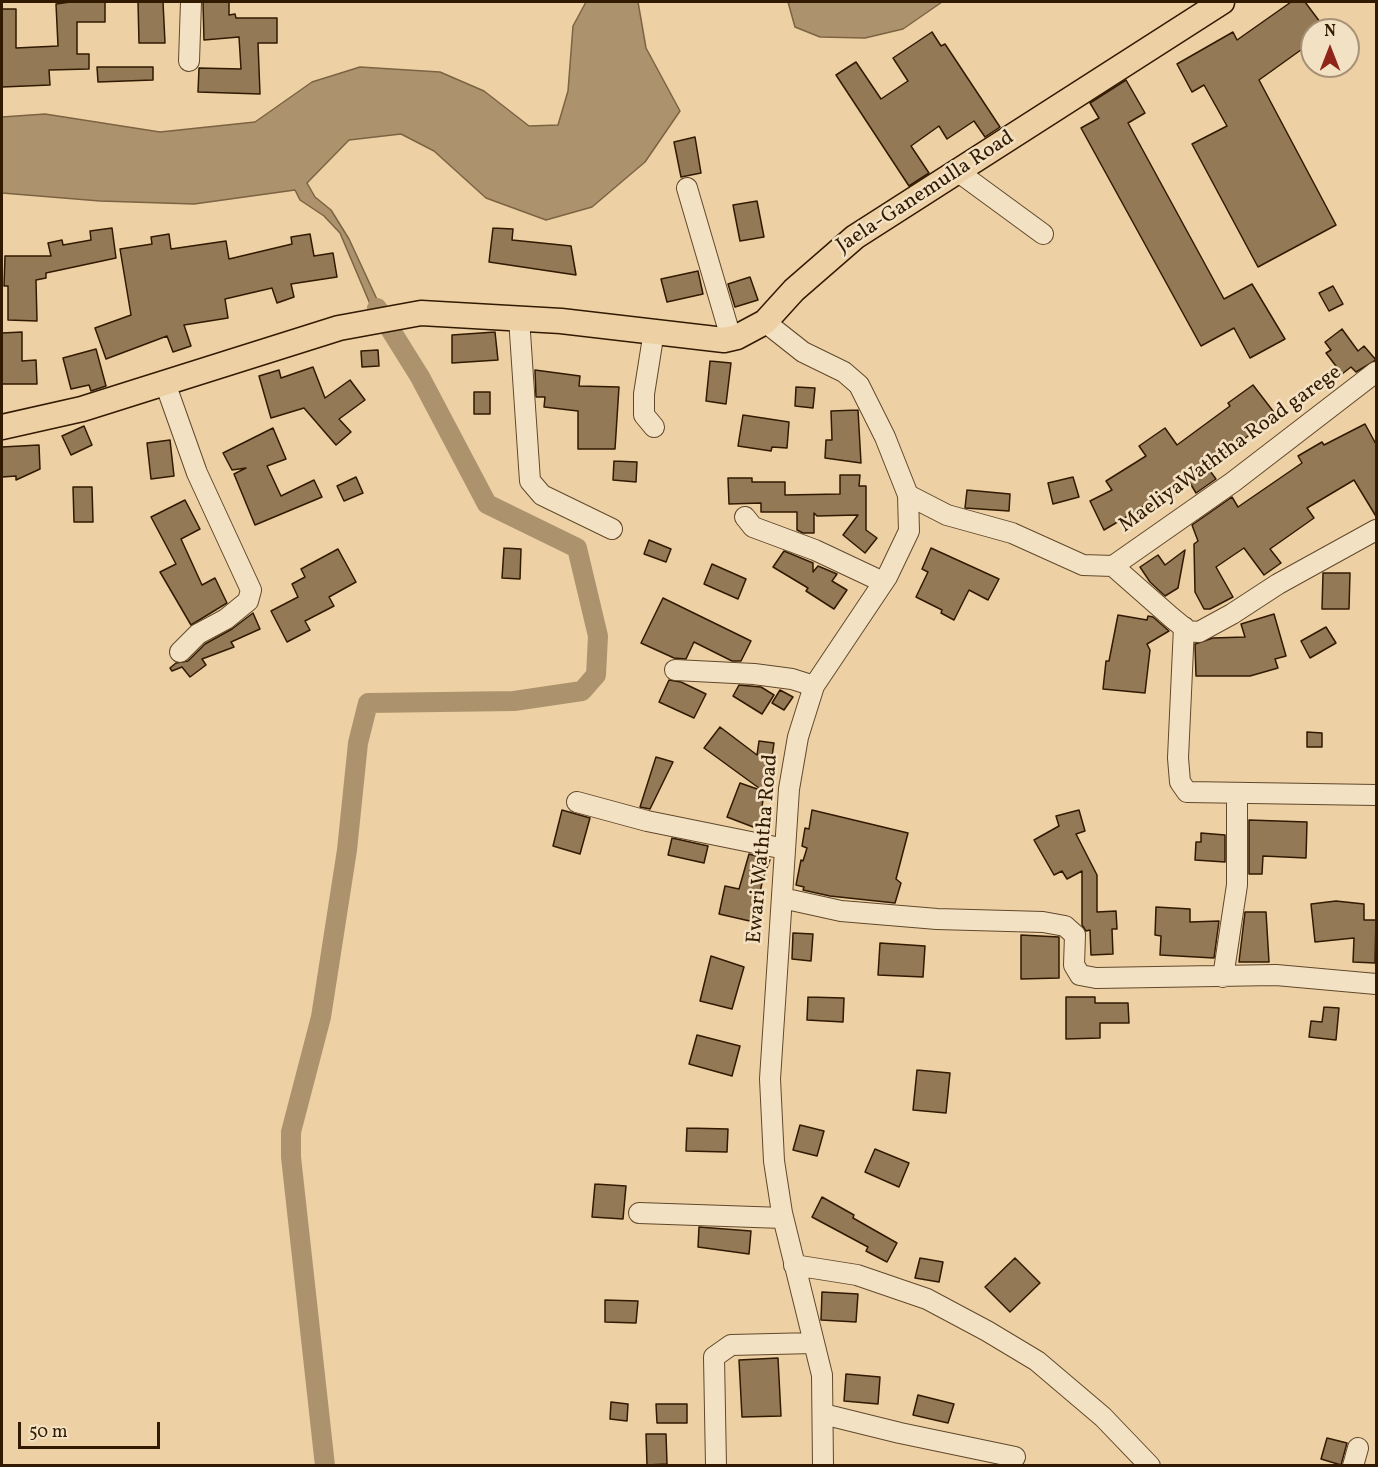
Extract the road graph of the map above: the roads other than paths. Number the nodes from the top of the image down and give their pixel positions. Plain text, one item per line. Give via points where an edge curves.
1 (191, 2) edge
2 (1222, 2) edge
3 (189, 61) dead end
4 (957, 171) junction
5 (687, 188) dead end
6 (1042, 234) dead end
7 (519, 318) junction
8 (765, 322) junction
9 (654, 331) junction
10 (731, 338) junction
11 (1377, 372) edge
12 (165, 383) junction
13 (2, 427) edge
14 (654, 427) dead end
15 (908, 495) junction
16 (745, 518) dead end
17 (612, 529) dead end
18 (1377, 530) edge
19 (1113, 566) junction
20 (883, 582) junction
21 (1184, 627) junction
22 (180, 652) dead end
23 (675, 670) dead end
24 (814, 686) junction
25 (1238, 793) junction
26 (1377, 795) edge
27 (577, 802) dead end
28 (785, 849) junction
29 (782, 898) junction
30 (1223, 977) junction
31 (1377, 984) edge
32 (639, 1213) dead end
33 (783, 1218) junction
34 (794, 1265) junction
35 (814, 1343) junction
36 (823, 1414) junction
37 (1015, 1457) dead end
38 (716, 1466) edge
39 (823, 1466) edge
40 (1150, 1466) edge

1 - 3 street
2 - 4 main road, Jaela-Ganemulla Road
4 - 6 street
4 - 8 main road, Jaela-Ganemulla Road via 834,252
5 - 10 street
7 - 9 main road
7 - 12 main road via 421,313 381,319 339,328
7 - 17 street via 530,481 542,495
8 - 10 main road, Jaela-Ganemulla Road
8 - 15 street, Ewari Waththa Road via 803,352 844,372 859,385
9 - 10 main road
9 - 14 street via 644,394 644,416
11 - 19 street, MaeliyaWaththa Road garege via 1233,482
12 - 13 main road via 81,410
12 - 22 street via 197,473 251,590 248,601 198,634
15 - 19 street via 947,515 1012,533 1083,565
15 - 20 street, Ewari Waththa Road via 909,531
16 - 20 street via 753,527 835,558
18 - 21 street via 1199,632
19 - 21 street
20 - 24 street, Ewari Waththa Road
21 - 25 street via 1180,782 1187,792
23 - 24 street via 754,674
24 - 28 street, Ewari Waththa Road via 798,736
25 - 26 street
25 - 30 street via 1237,885
27 - 28 street via 647,821
28 - 29 street, Ewari Waththa Road
29 - 30 street via 841,911 1065,926 1075,935 1074,965 1080,975 1096,978
29 - 33 street, Ewari Waththa Road via 770,1079 774,1161
30 - 31 street via 1276,975
32 - 33 street
33 - 34 street, Ewari Waththa Road
34 - 35 street, Ewari Waththa Road
34 - 40 street via 857,1275 927,1299 987,1331 1045,1368 1103,1417
35 - 36 street, Ewari Waththa Road via 822,1375
35 - 38 street via 730,1345 714,1357
36 - 37 street
36 - 39 street, Ewari Waththa Road

